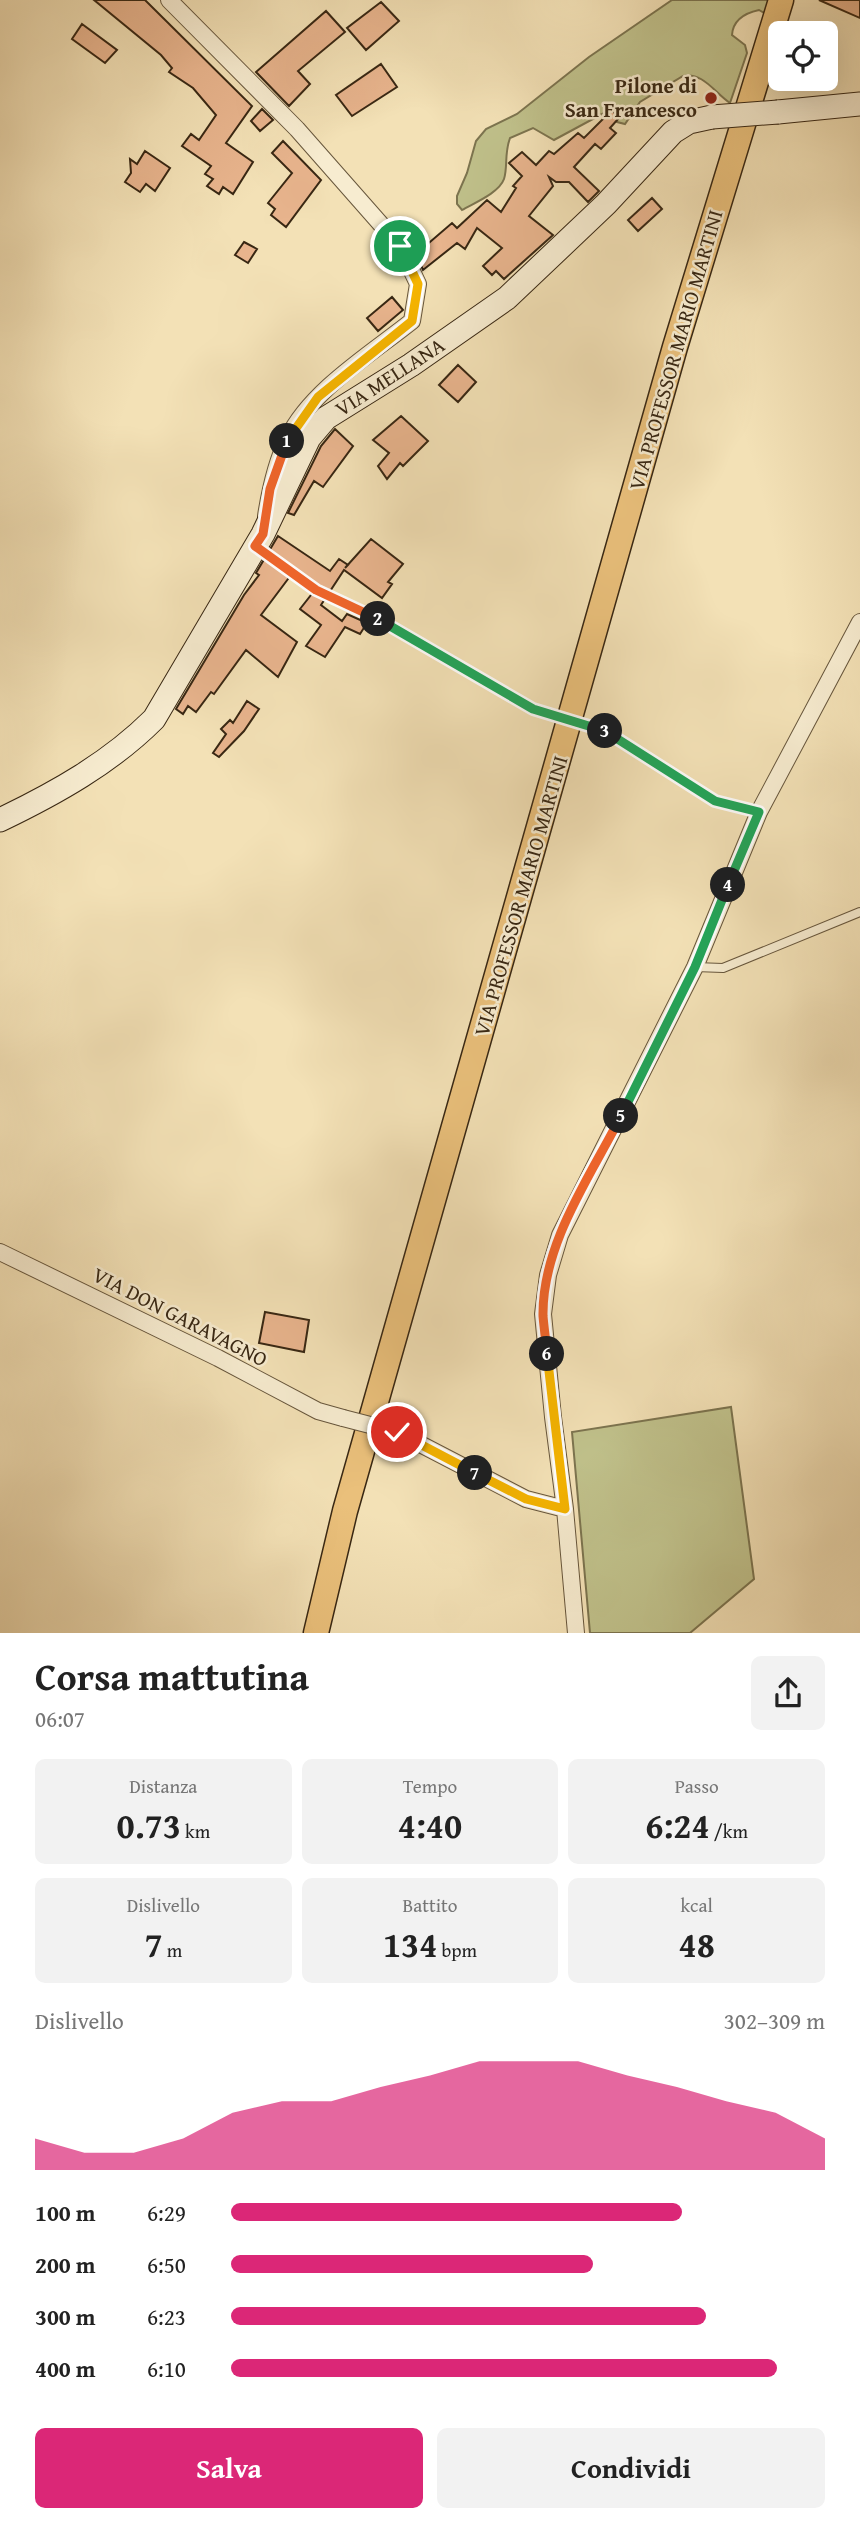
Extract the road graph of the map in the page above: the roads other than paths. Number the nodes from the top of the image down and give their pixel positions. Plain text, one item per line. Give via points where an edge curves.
1 (169, 0) edge
2 (781, 0) edge
3 (860, 104) edge
4 (259, 540) junction
5 (860, 622) edge
6 (0, 820) edge
7 (860, 912) edge
8 (695, 967) junction
9 (0, 1251) edge
10 (565, 1509) junction
11 (316, 1633) edge
12 (576, 1633) edge

1 - 4 street via 297,129 400,246 418,284 412,321 318,397 288,437
2 - 11 main road, VIA PROFESSOR MARIO MARTINI via 671,361 345,1511
3 - 4 street, VIA MELLANA, bridge via 712,117 689,122 673,132 606,204 507,298 326,418 309,438
4 - 6 street, VIA MELLANA via 154,719 129,744 56,793
5 - 8 street via 759,812
7 - 8 lane via 723,968
8 - 10 street via 560,1235 548,1275 543,1314
9 - 10 street, VIA DON GARAVAGNO, bridge via 318,1411 397,1432 526,1499
10 - 12 street

